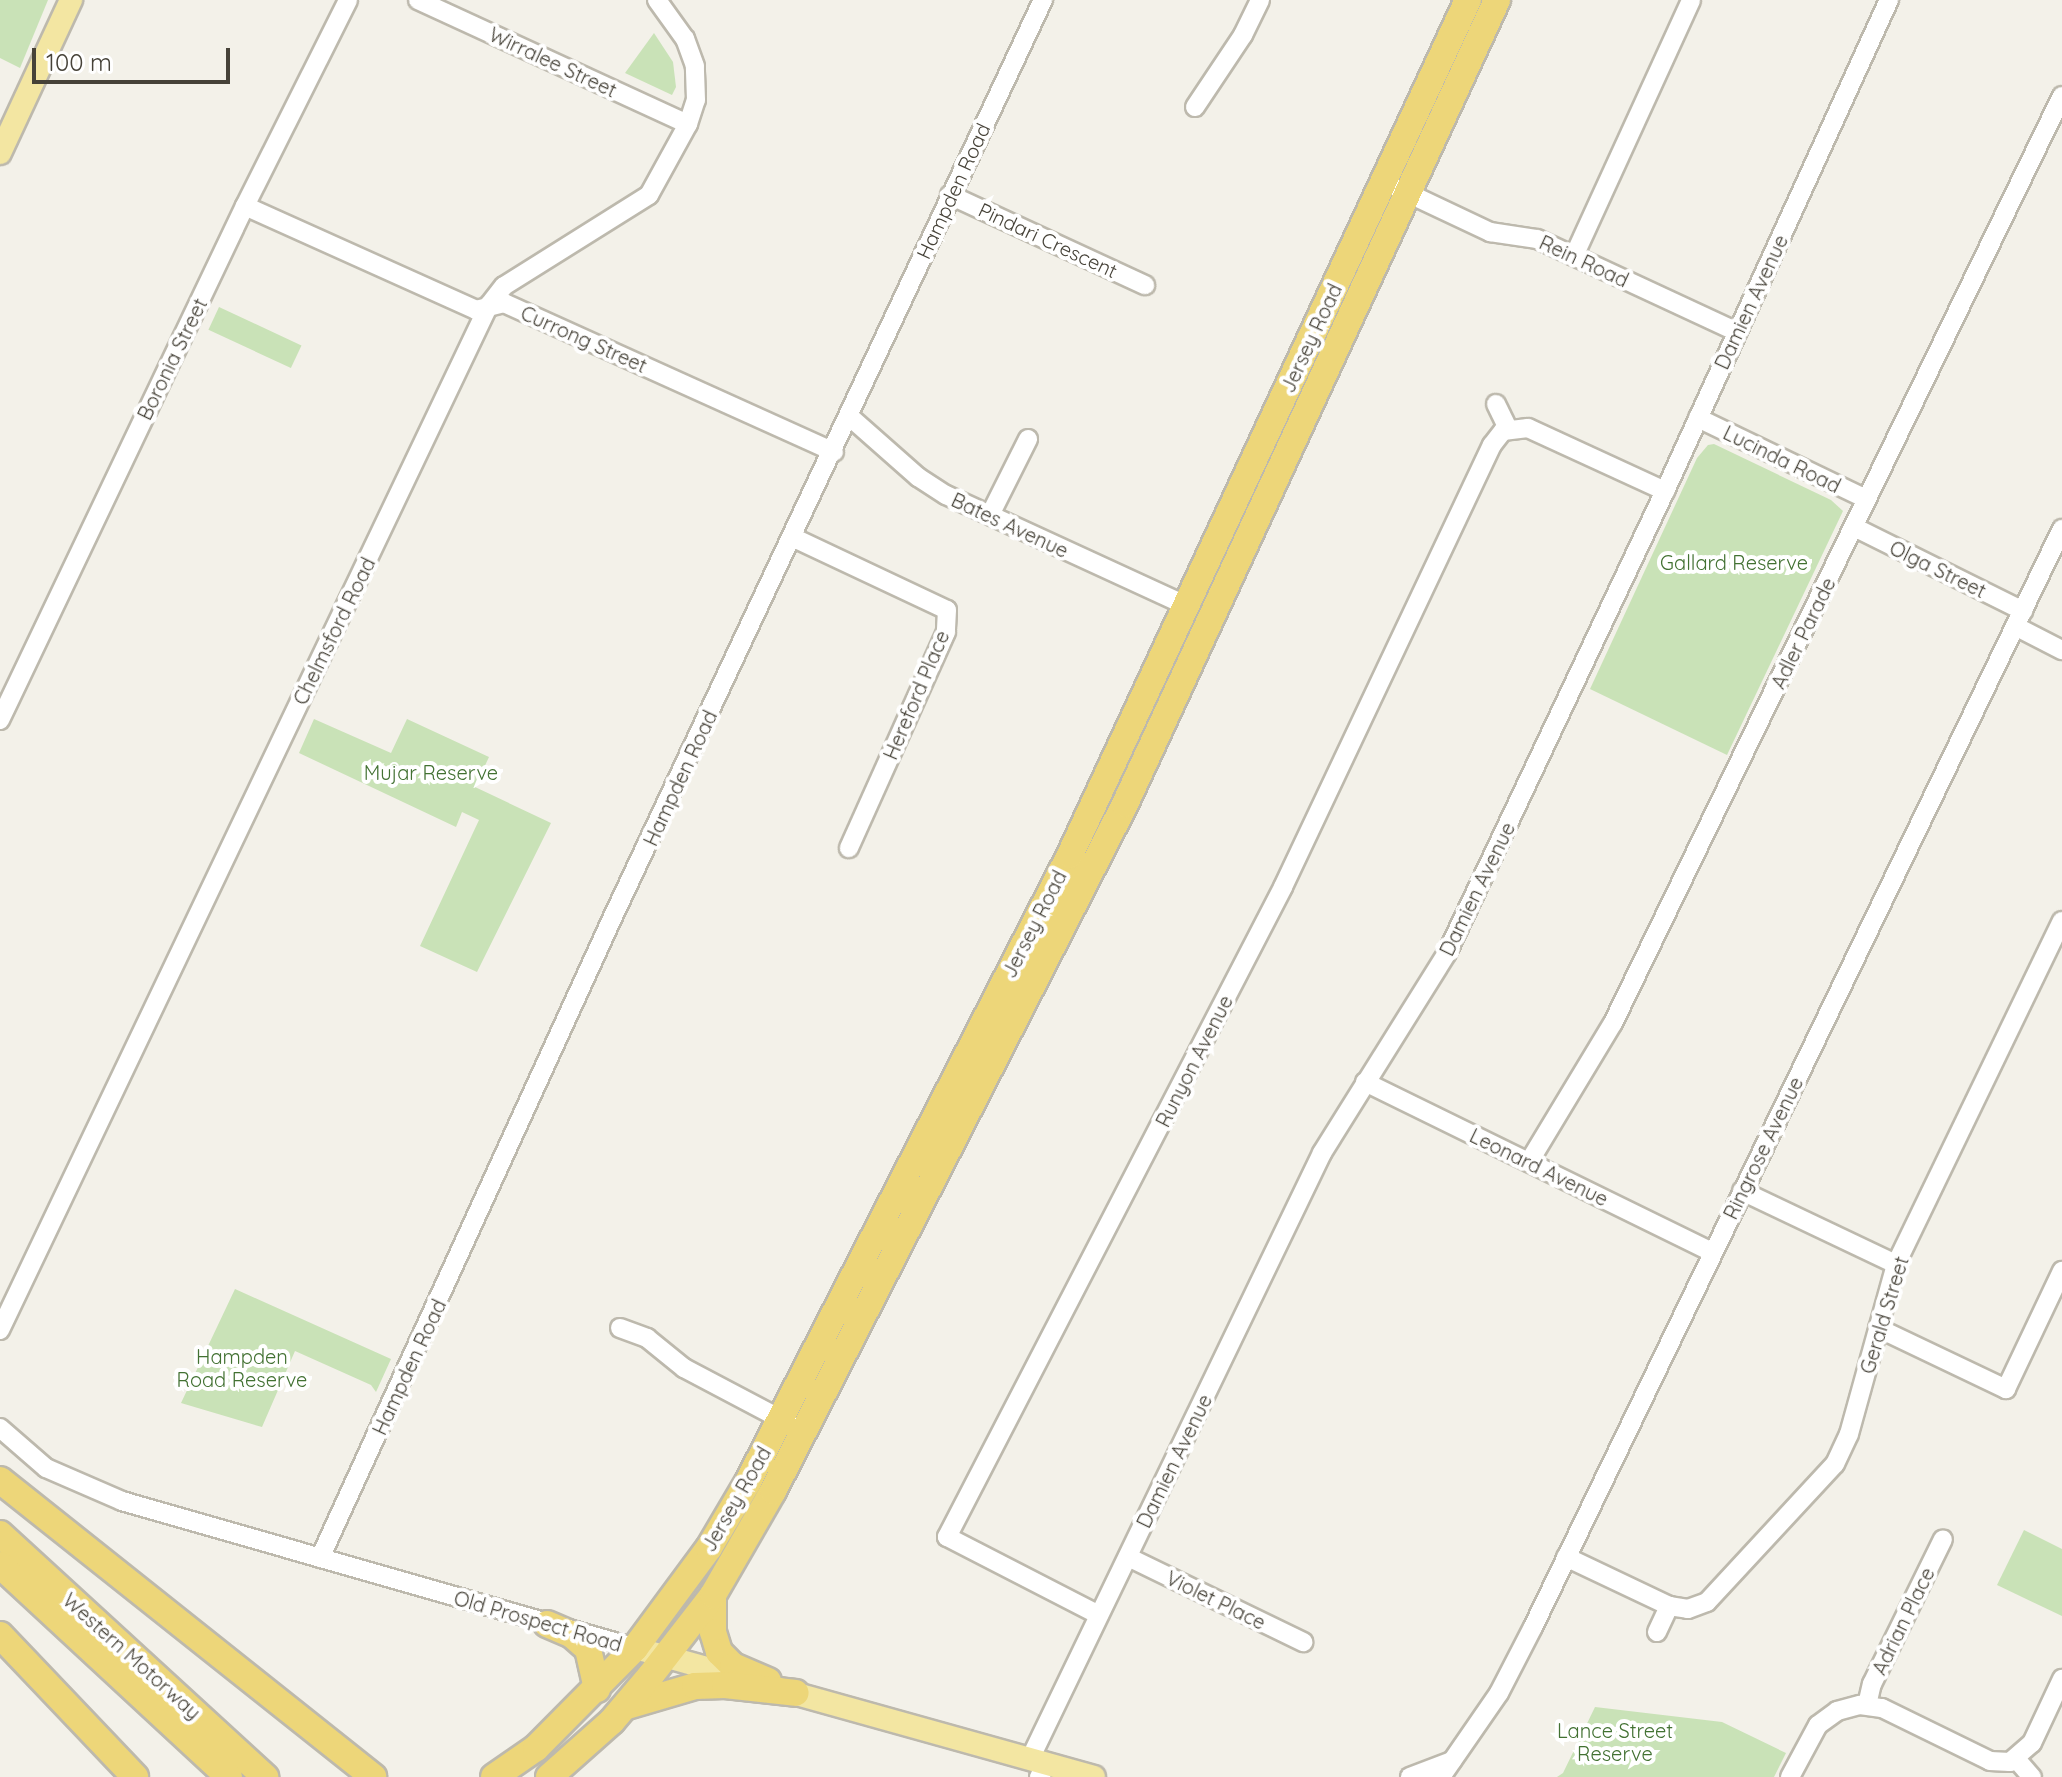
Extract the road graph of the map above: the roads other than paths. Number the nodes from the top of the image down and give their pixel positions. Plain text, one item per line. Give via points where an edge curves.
1 (71, 0) edge
2 (348, 0) edge
3 (418, 0) edge
4 (657, 0) edge
5 (1043, 0) edge
6 (1260, 0) edge
7 (1468, 0) edge
8 (1497, 0) edge
9 (1691, 0) edge
10 (1889, 0) edge
11 (2062, 96) edge
12 (1195, 107) dead end
13 (688, 124) junction
14 (0, 153) edge
15 (1383, 182) junction
16 (1408, 194) junction
17 (950, 195) junction
18 (245, 206) junction
19 (1574, 256) junction
20 (1145, 285) dead end
21 (489, 305) junction
22 (1737, 332) junction
23 (1496, 404) dead end
24 (850, 417) junction
25 (1698, 418) junction
26 (1508, 429) junction
27 (1028, 439) dead end
28 (834, 452) junction
29 (1665, 491) junction
30 (1866, 499) junction
31 (990, 515) junction
32 (1854, 527) junction
33 (2062, 529) edge
34 (792, 537) junction
35 (1187, 606) junction
36 (2019, 619) junction
37 (2062, 650) edge
38 (0, 720) edge
39 (849, 848) dead end
40 (2062, 921) edge
41 (1365, 1082) junction
42 (1529, 1162) junction
43 (1742, 1191) junction
44 (1712, 1252) junction
45 (1896, 1264) junction
46 (2062, 1271) edge
47 (620, 1328) dead end
48 (1878, 1328) junction
49 (0, 1330) edge
50 (780, 1418) junction
51 (0, 1428) edge
52 (805, 1431) junction
53 (0, 1480) edge
54 (0, 1534) edge
55 (1943, 1539) dead end
56 (1128, 1557) junction
57 (1566, 1557) junction
58 (320, 1558) junction
59 (0, 1565) edge
60 (713, 1595) junction
61 (1669, 1606) junction
62 (1099, 1615) junction
63 (547, 1624) junction
64 (1657, 1632) dead end
65 (0, 1635) edge
66 (1304, 1642) dead end
67 (635, 1648) junction
68 (665, 1657) junction
69 (2062, 1679) edge
70 (597, 1689) junction
71 (796, 1693) junction
72 (1867, 1705) junction
73 (623, 1708) junction
74 (2017, 1760) junction
75 (1039, 1767) edge
76 (1446, 1769) edge
77 (130, 1773) edge
78 (557, 1773) edge
79 (229, 1777) edge
80 (265, 1777) edge
81 (373, 1777) edge
82 (494, 1777) edge
83 (1094, 1777) edge
84 (1410, 1777) edge
85 (1790, 1777) edge
86 (2032, 1777) edge

1 - 14 main road
2 - 18 street, Boronia Street
3 - 13 street, Wirralee Street
4 - 13 street, Chelmsford Road via 685,39 695,66 696,100
5 - 17 street, Hampden Road
6 - 12 street
7 - 15 highway, Jersey Road
8 - 16 highway, Jersey Road
9 - 19 street
10 - 22 street, Damien Avenue
11 - 30 street, Adler Parade
13 - 21 street, Chelmsford Road via 649,195 504,286
15 - 16 street, Rein Road
15 - 35 highway, Jersey Road
16 - 19 street, Rein Road via 1490,232 1527,236
16 - 52 highway, Jersey Road via 1105,845
17 - 20 street, Pindari Crescent
17 - 24 street, Hampden Road
18 - 21 street, Currong Street via 476,310
18 - 38 street, Boronia Street
19 - 22 street, Rein Road
21 - 28 street, Currong Street via 504,303
21 - 49 street, Chelmsford Road
22 - 25 street, Damien Avenue
23 - 26 street
24 - 28 street, Hampden Road
24 - 31 street, Bates Avenue via 918,477
25 - 29 street, Damien Avenue
25 - 30 street, Lucinda Road
26 - 29 street via 1535,430
26 - 62 street, Runyon Avenue via 1492,445 1283,887 947,1537
27 - 31 street
28 - 34 street, Hampden Road
29 - 41 street, Damien Avenue via 1447,953
30 - 32 street, Adler Parade
31 - 35 street, Bates Avenue
32 - 36 street, Olga Street
32 - 42 street, Adler Parade via 1613,1023
33 - 36 street, Ringrose Avenue
34 - 39 street, Hereford Place via 947,610 946,632
34 - 58 street, Hampden Road
35 - 50 highway, Jersey Road via 1070,855
36 - 37 street, Olga Street
36 - 43 street, Ringrose Avenue
40 - 45 street, Gerald Street
41 - 42 street, Leonard Avenue
41 - 56 street, Damien Avenue via 1318,1161
42 - 44 street, Leonard Avenue
43 - 44 street, Ringrose Avenue
43 - 45 street
44 - 57 street, Ringrose Avenue
45 - 48 street, Gerald Street
46 - 48 street via 2006,1389
47 - 50 street via 647,1338 684,1368
48 - 61 street, Gerald Street via 1849,1434 1835,1464 1707,1602 1688,1609
50 - 52 street
50 - 67 highway, Jersey Road via 709,1548
51 - 58 street, Old Prospect Road via 46,1468 89,1489
52 - 60 highway, Jersey Road
53 - 81 highway
54 - 80 highway, Western Motorway
55 - 72 street, Adrian Place via 1872,1684
56 - 62 street, Damien Avenue
56 - 66 street, Violet Place
57 - 61 street
57 - 76 street, Ringrose Avenue via 1499,1693
58 - 63 street, Old Prospect Road
59 - 79 highway, Western Motorway
60 - 68 highway, Jersey Road
60 - 71 highway via 719,1652 733,1666
61 - 64 street
62 - 75 street, Damien Avenue
63 - 67 street, Old Prospect Road
63 - 70 highway via 588,1649
65 - 77 highway
67 - 68 main road, Old Prospect Road
67 - 70 highway, Jersey Road
68 - 71 main road, Old Prospect Road
68 - 73 highway, Jersey Road
69 - 74 street via 2032,1743
70 - 82 highway, Jersey Road via 536,1748
71 - 73 highway via 695,1686
71 - 75 main road, Old Prospect Road
72 - 74 street via 1990,1761
72 - 85 street via 1837,1711 1818,1725
73 - 78 highway, Jersey Road
74 - 86 street
75 - 83 main road, Old Prospect Road
76 - 84 street, Ringrose Avenue

